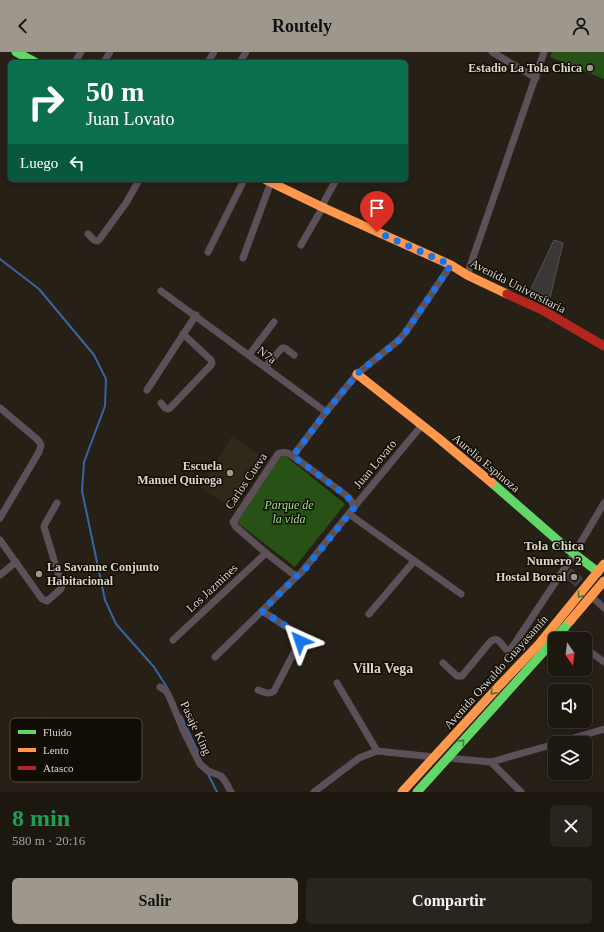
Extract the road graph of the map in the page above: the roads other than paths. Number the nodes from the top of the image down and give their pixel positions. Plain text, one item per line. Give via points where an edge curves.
1 (16, 52) edge
2 (492, 52) edge
3 (544, 52) edge
4 (31, 60) edge
5 (536, 78) junction
6 (137, 182) edge
7 (243, 182) edge
8 (269, 182) edge
9 (271, 182) edge
10 (335, 182) edge
11 (322, 207) junction
12 (88, 234) dead end
13 (301, 245) dead end
14 (208, 252) dead end
15 (243, 258) dead end
16 (451, 265) junction
17 (467, 275) junction
18 (161, 290) dead end
19 (196, 315) junction
20 (274, 322) dead end
21 (184, 334) junction
22 (604, 346) edge
23 (249, 355) junction
24 (294, 355) dead end
25 (265, 367) junction
26 (357, 374) junction
27 (147, 390) dead end
28 (161, 403) dead end
29 (0, 408) edge
30 (326, 412) junction
31 (422, 425) junction
32 (293, 456) junction
33 (604, 502) edge
34 (57, 503) dead end
35 (354, 508) junction
36 (349, 514) junction
37 (0, 518) edge
38 (0, 540) edge
39 (266, 553) junction
40 (574, 554) junction
41 (414, 560) junction
42 (16, 562) junction
43 (604, 564) edge
44 (598, 572) junction
45 (0, 575) edge
46 (297, 576) junction
47 (604, 580) edge
48 (460, 594) dead end
49 (591, 596) junction
50 (604, 608) edge
51 (262, 611) junction
52 (369, 614) dead end
53 (563, 629) junction
54 (566, 632) edge
55 (173, 640) dead end
56 (592, 653) edge
57 (215, 657) dead end
58 (604, 662) edge
59 (443, 663) dead end
60 (337, 683) dead end
61 (160, 687) dead end
62 (258, 690) dead end
63 (604, 729) edge
64 (580, 736) edge
65 (548, 745) edge
66 (377, 751) junction
67 (434, 757) junction
68 (448, 758) junction
69 (491, 762) junction
70 (232, 792) edge
71 (314, 792) edge
72 (402, 792) edge
73 (417, 792) edge
74 (521, 792) edge

1 - 4 street
2 - 5 street
3 - 5 street
5 - 17 street
6 - 12 street via 126,203 99,240 94,240
7 - 14 street
8 - 15 street
9 - 11 street, Avenida Universitaria
10 - 11 street
11 - 13 street
11 - 16 street, Avenida Universitaria
16 - 17 street, Avenida Universitaria
16 - 26 street via 399,340
17 - 22 street, Avenida Universitaria via 544,311
18 - 19 street, N7a
19 - 21 street
19 - 23 street, N7a
20 - 23 street
21 - 27 street
21 - 28 street via 211,360 211,366 171,407 165,408
23 - 25 street, N7a
24 - 25 street via 282,348
25 - 30 street, N7a
26 - 30 street
26 - 31 street, Aurelio Espinoza
29 - 37 street via 41,445
30 - 32 street
31 - 35 street, Juan Lovato
31 - 40 street, Aurelio Espinoza
32 - 35 street via 347,496
32 - 39 street, Carlos Cueva via 285,452 278,454 233,522
33 - 40 street
34 - 42 street via 44,527 61,589 47,601 42,599
35 - 36 street, Juan Lovato
36 - 41 street
36 - 46 street, Juan Lovato
38 - 42 street
39 - 46 street
39 - 55 street, Los Jazmines
40 - 44 street, Aurelio Espinoza
40 - 59 street via 511,649 507,650 498,640 493,640 462,676 457,676
41 - 48 street
41 - 52 street
42 - 45 street
43 - 44 street, Avenida Oswaldo Guayasamín
44 -> 67 street, Avenida Oswaldo Guayasamín via 539,644
46 - 51 street, Juan Lovato
47 - 49 street, Avenida Oswaldo Guayasamín
49 - 50 street
49 - 53 street, Avenida Oswaldo Guayasamín
51 - 57 street, Juan Lovato
51 - 62 street via 301,637 272,693
53 - 54 street
68 -> 53 street, Avenida Oswaldo Guayasamín
56 - 58 street
60 - 66 street
61 - 70 street, Pasaje King via 169,696 200,764 221,776
63 - 64 street
65 - 69 street
66 - 67 street
66 - 71 street via 359,758
67 - 72 street, Avenida Oswaldo Guayasamín
68 - 69 street
68 - 73 street, Avenida Oswaldo Guayasamín
69 - 74 street

